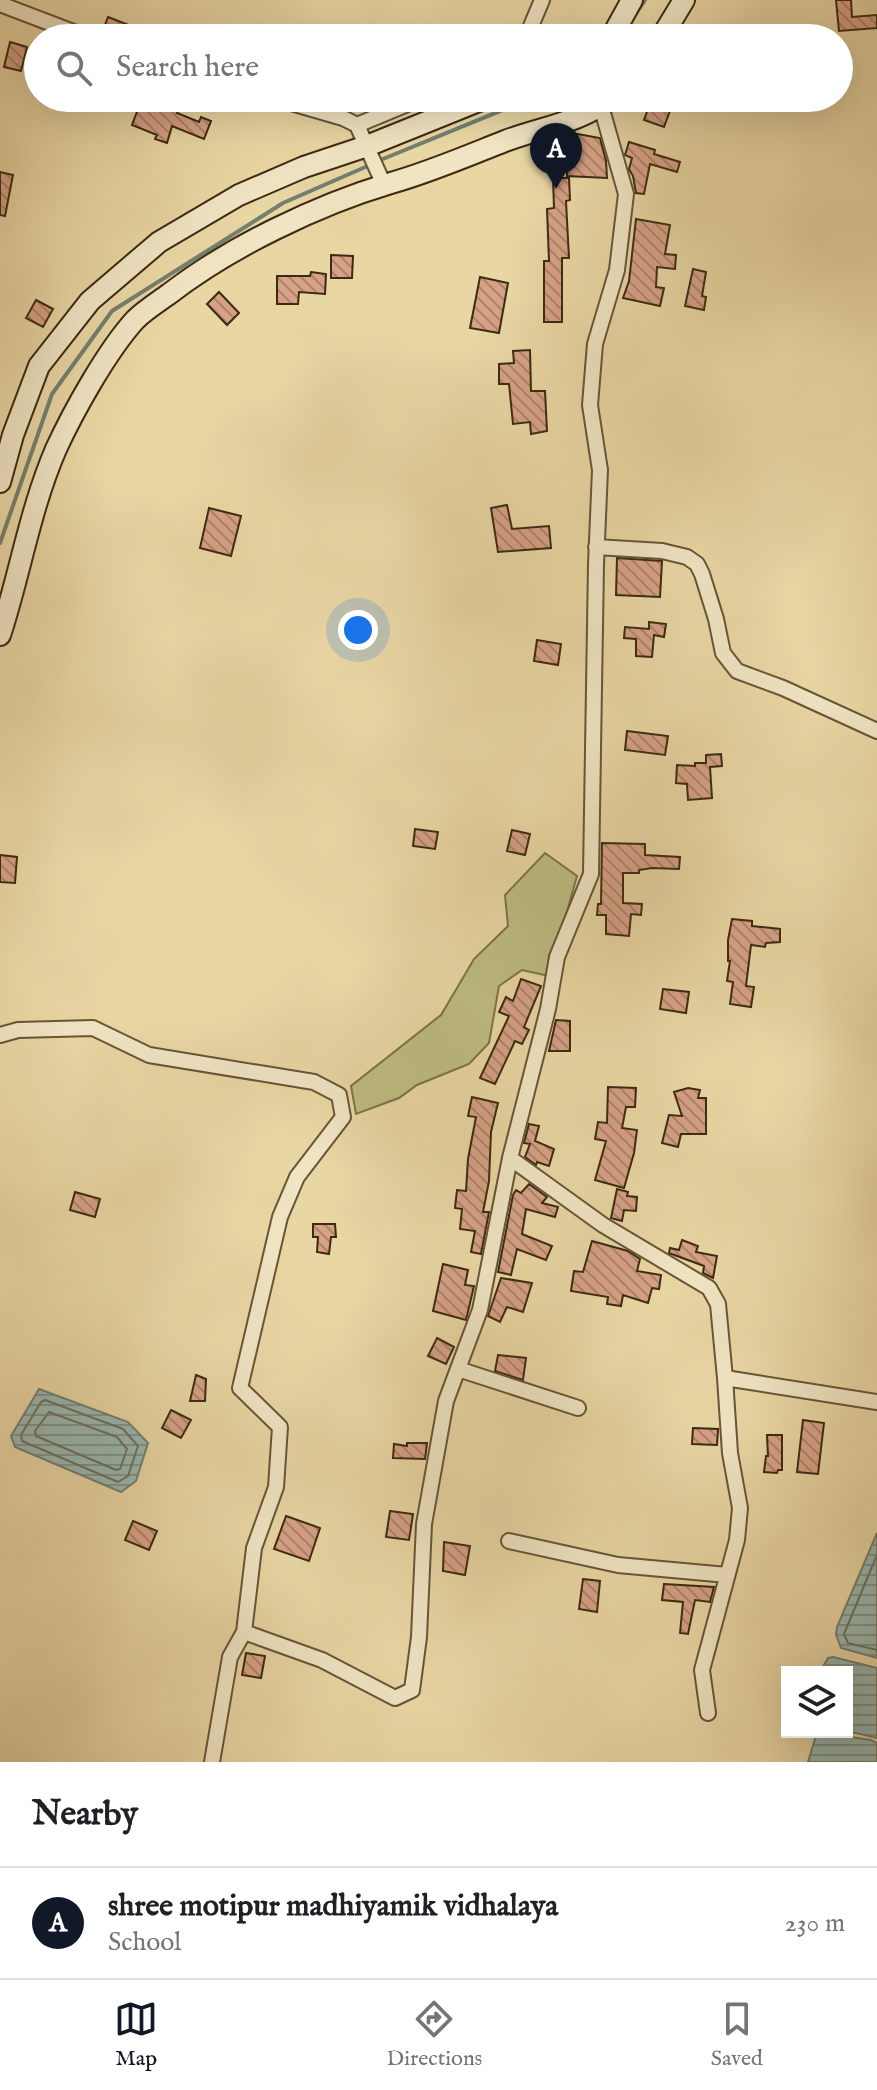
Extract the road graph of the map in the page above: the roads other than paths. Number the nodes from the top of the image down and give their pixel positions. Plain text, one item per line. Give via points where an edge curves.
1 (542, 0) edge
2 (632, 0) edge
3 (684, 0) edge
4 (0, 4) edge
5 (52, 24) edge
6 (532, 24) edge
7 (619, 24) edge
8 (669, 24) edge
9 (322, 112) edge
10 (388, 112) edge
11 (454, 112) edge
12 (580, 112) edge
13 (608, 112) edge
14 (357, 125) junction
15 (369, 150) junction
16 (382, 179) junction
17 (0, 482) edge
18 (596, 547) junction
19 (0, 635) edge
20 (877, 731) edge
21 (0, 1035) edge
22 (510, 1158) junction
23 (458, 1369) junction
24 (725, 1378) junction
25 (877, 1402) edge
26 (578, 1408) dead end
27 (509, 1541) dead end
28 (727, 1575) junction
29 (244, 1632) junction
30 (708, 1713) dead end
31 (212, 1762) edge

1 - 6 street
2 - 7 main road
3 - 8 main road
4 - 5 street
9 - 14 street
10 - 14 street
11 - 15 main road
12 - 16 main road via 437,169
13 - 18 street via 626,194 617,270 595,344 590,405 600,470
14 - 15 street
15 - 16 street
15 - 17 main road via 304,167 239,195 159,242 90,301 39,366
16 - 19 main road via 223,256 137,318 116,344 57,449
18 - 20 street via 687,557 702,574 723,653 737,671
18 - 22 street via 591,874 557,957
21 - 29 street via 93,1028 149,1055 314,1082 339,1095 343,1117 297,1177 280,1217 240,1388 280,1427 276,1487 254,1548
22 - 23 street via 480,1310
22 - 24 street via 603,1225 709,1288 718,1304
23 - 26 street
23 - 29 street via 446,1401 424,1524 412,1690 395,1698 322,1660
24 - 25 street
24 - 28 street via 740,1508
27 - 28 street via 618,1565
28 - 30 street via 702,1670
29 - 31 street via 230,1657

